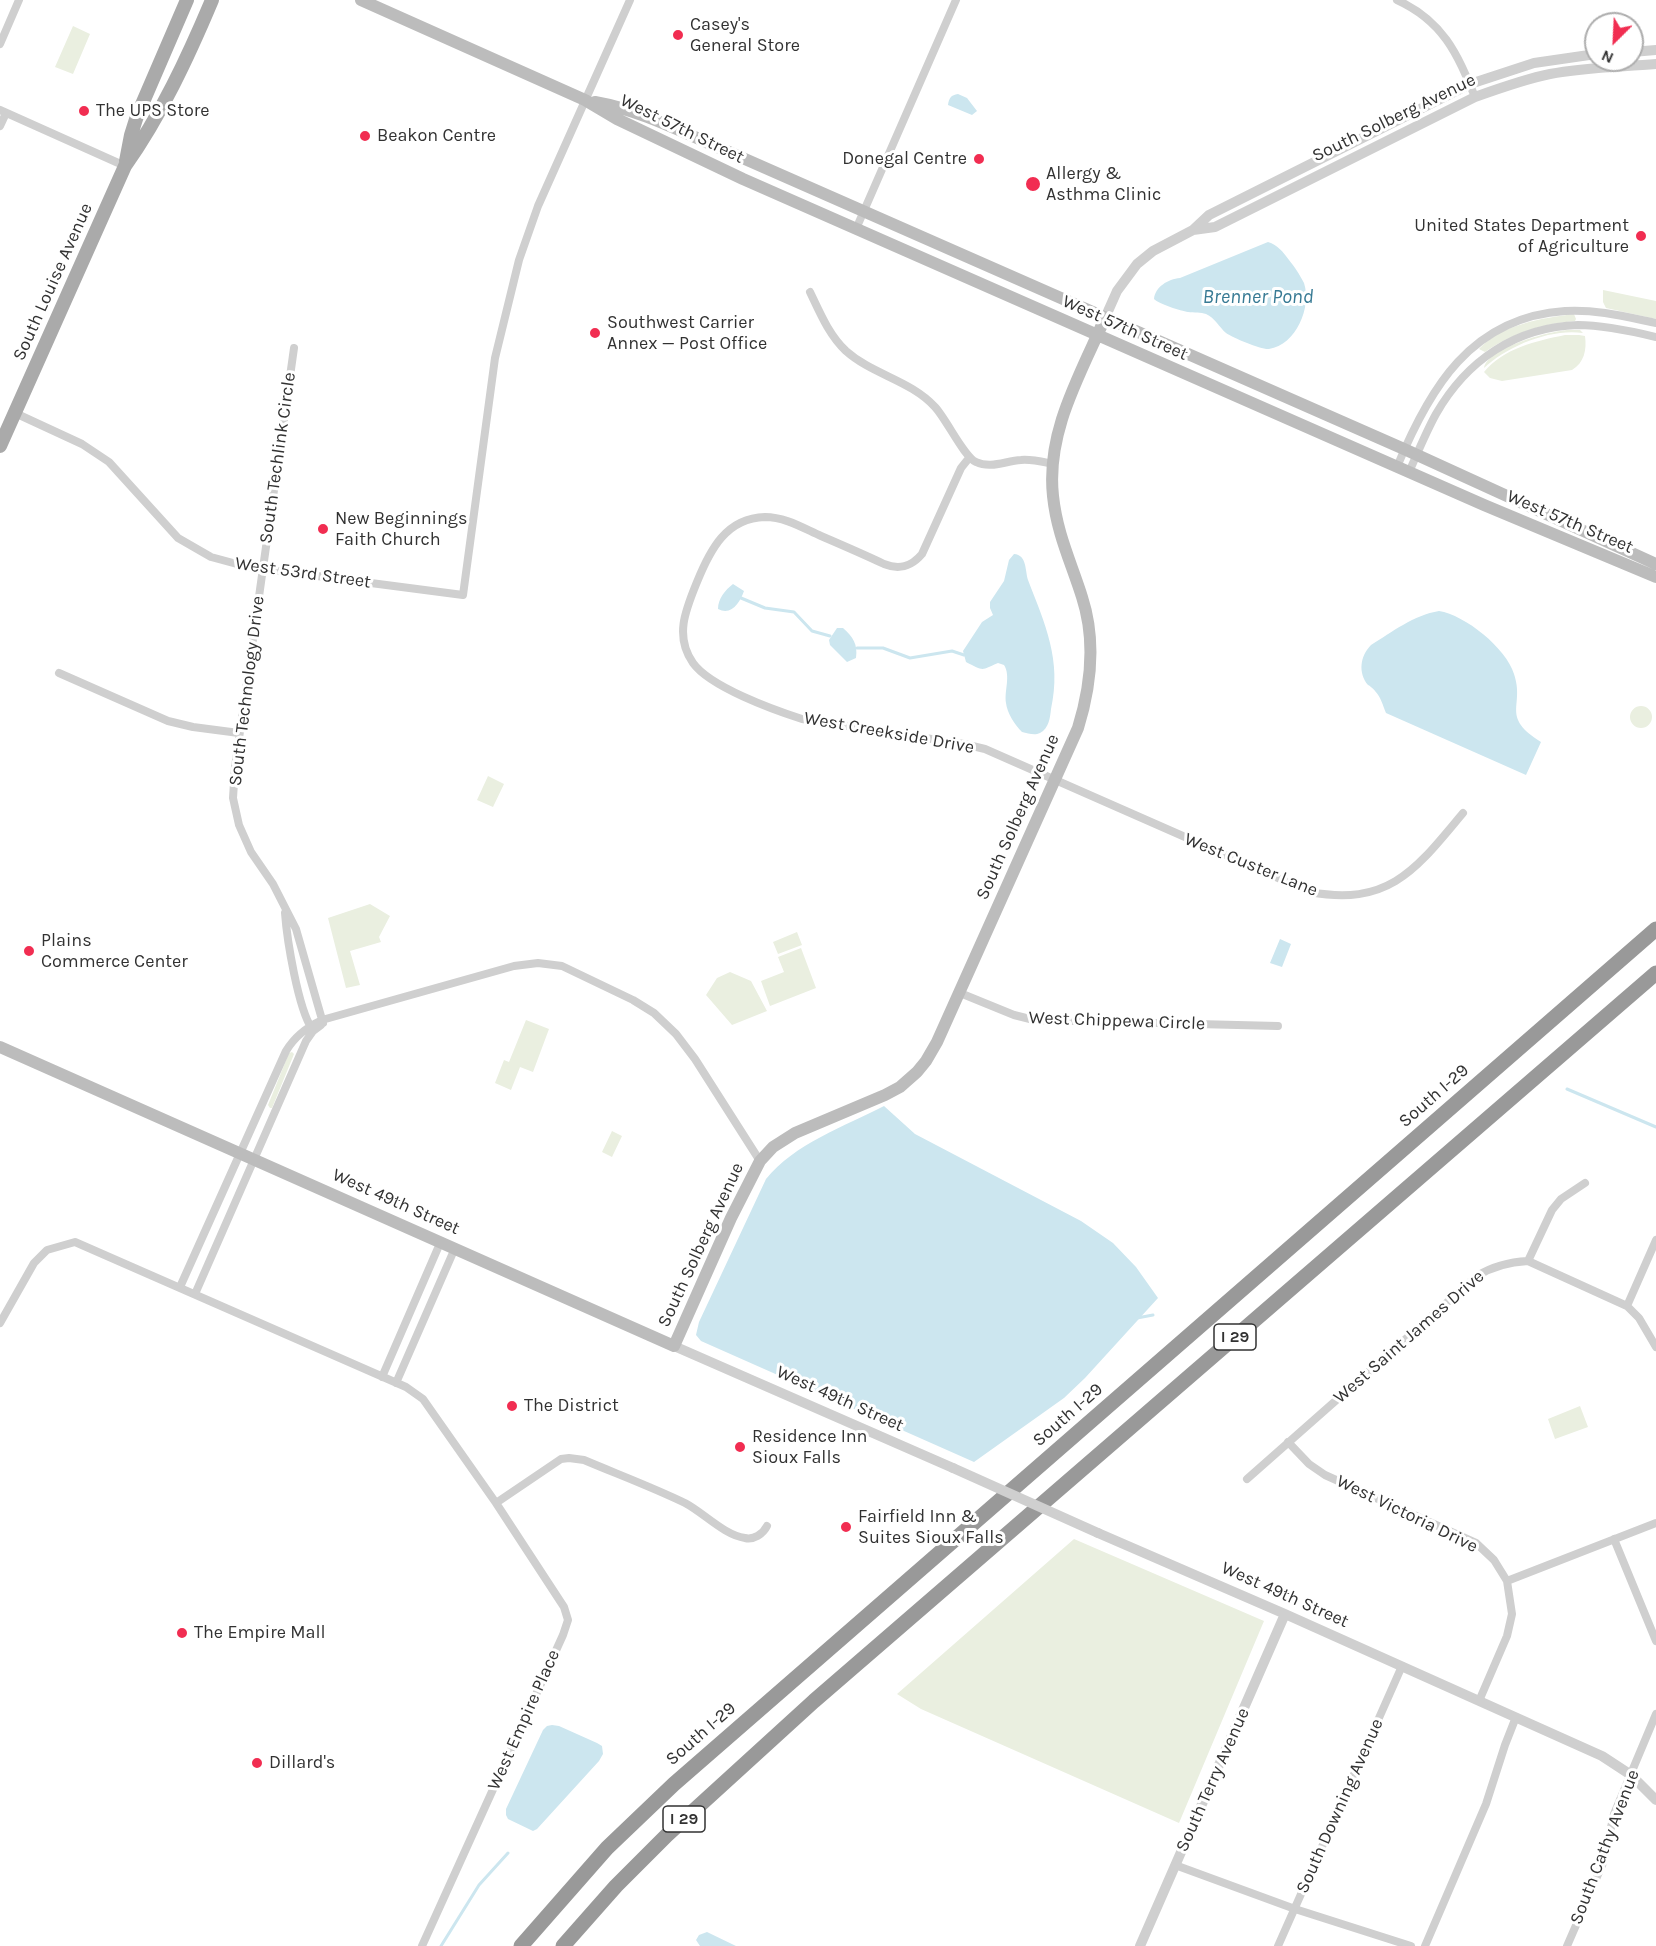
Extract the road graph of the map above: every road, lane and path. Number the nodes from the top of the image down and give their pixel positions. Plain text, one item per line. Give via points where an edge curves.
1 (19, 0) edge
2 (187, 0) edge
3 (212, 0) edge
4 (361, 0) edge
5 (630, 0) edge
6 (956, 0) edge
7 (1398, 0) edge
8 (0, 44) edge
9 (1584, 56) edge
10 (1656, 64) edge
11 (1470, 84) junction
12 (1475, 97) junction
13 (585, 100) junction
14 (3, 112) edge
15 (0, 126) edge
16 (125, 166) junction
17 (863, 212) junction
18 (856, 229) junction
19 (1193, 230) junction
20 (810, 292) dead end
21 (1105, 318) junction
22 (1656, 323) edge
23 (1097, 335) junction
24 (1656, 337) edge
25 (294, 348) dead end
26 (15, 413) junction
27 (0, 446) edge
28 (1404, 449) junction
29 (1416, 455) junction
30 (969, 459) junction
31 (1053, 464) junction
32 (1403, 469) junction
33 (1656, 564) edge
34 (262, 568) junction
35 (1656, 577) edge
36 (59, 673) dead end
37 (239, 733) junction
38 (1055, 781) junction
39 (1463, 813) dead end
40 (285, 910) junction
41 (1656, 929) edge
42 (1656, 973) edge
43 (960, 993) junction
44 (326, 1021) junction
45 (1278, 1026) dead end
46 (311, 1028) junction
47 (0, 1047) edge
48 (241, 1153) junction
49 (255, 1159) junction
50 (760, 1161) junction
51 (1585, 1183) dead end
52 (1656, 1240) edge
53 (441, 1242) junction
54 (455, 1248) junction
55 (1528, 1261) junction
56 (180, 1287) junction
57 (195, 1294) junction
58 (1627, 1306) junction
59 (0, 1323) edge
60 (674, 1346) junction
61 (1656, 1347) edge
62 (382, 1377) junction
63 (396, 1383) junction
64 (1288, 1442) junction
65 (1247, 1479) dead end
66 (496, 1503) junction
67 (1656, 1523) edge
68 (767, 1526) dead end
69 (1614, 1539) junction
70 (1507, 1581) junction
71 (1285, 1614) junction
72 (1656, 1641) edge
73 (1402, 1666) junction
74 (1479, 1701) junction
75 (1656, 1714) edge
76 (1516, 1717) junction
77 (1631, 1775) junction
78 (1656, 1800) edge
79 (1175, 1865) junction
80 (1295, 1909) junction
81 (524, 1942) edge
82 (422, 1946) edge
83 (563, 1946) edge
84 (1140, 1946) edge
85 (1278, 1946) edge
86 (1411, 1946) edge
87 (1425, 1946) edge
88 (1567, 1946) edge

1 - 8 street
2 - 16 main road, South Louise Avenue via 137,116
3 - 16 main road, South Louise Avenue via 164,102
4 - 13 main road, West 57th Street
5 - 13 street
6 - 17 street
7 - 11 street via 1436,26 1458,57
9 - 11 street, South Solberg Avenue via 1533,63
10 - 12 street, South Solberg Avenue via 1550,74
11 - 12 street
11 - 19 street, South Solberg Avenue via 1209,215
12 - 19 street, South Solberg Avenue via 1215,227
13 - 17 main road, West 57th Street via 641,115
13 - 18 main road, West 57th Street via 661,140
13 - 34 street, West 53rd Street via 538,206 511,288 495,358 463,595
14 - 15 street
14 - 16 street
16 - 26 main road, South Louise Avenue
17 - 18 street
17 - 21 main road, West 57th Street
18 - 23 main road, West 57th Street
19 - 21 street, South Solberg Avenue via 1137,264 1117,291
20 - 30 street via 826,326 846,351 926,398 946,421
21 - 23 main road, South Solberg Avenue
21 - 28 main road, West 57th Street
22 - 28 street via 1567,311 1530,317 1497,330 1474,346 1446,375
23 - 31 main road, South Solberg Avenue via 1062,414
23 - 32 main road, West 57th Street
24 - 29 street via 1580,325 1511,340 1495,349 1460,381 1437,412
25 - 34 street, South Techlink Circle
26 - 27 main road, South Louise Avenue
26 - 34 street, West 53rd Street via 82,444 109,462 168,529 191,547 211,557
28 - 29 main road, West 57th Street
28 - 32 street
29 - 32 street
29 - 33 main road, West 57th Street
30 - 31 street via 985,465 1023,460
30 - 38 street, West Creekside Drive via 961,468 922,554 904,567 884,564 774,518 756,518 731,529 709,553 686,609 684,646 695,666 711,680 782,712 827,724 985,749
31 - 38 main road, South Solberg Avenue via 1053,496 1060,537 1088,622 1090,669 1084,709
32 - 35 main road, West 57th Street
34 - 37 street, South Technology Drive
36 - 37 street via 168,721
37 - 40 street, South Technology Drive via 234,785 236,812 244,838
38 - 39 street, West Custer Lane via 1292,885 1330,896 1353,896 1398,881 1419,865
38 - 43 main road, South Solberg Avenue
40 - 44 street, South Technology Drive via 300,939
40 - 46 street, South Technology Drive via 288,944
41 - 81 highway, South I-29 / I 29 via 674,1784 607,1848
42 - 83 highway, I 29 via 814,1701 667,1835
43 - 45 street, West Chippewa Circle via 1014,1016 1034,1020
43 - 50 main road, South Solberg Avenue via 926,1061 907,1081 885,1095 795,1133
44 - 46 street
44 - 50 street via 514,966 562,966 633,1000 662,1020 694,1059
46 - 48 street via 296,1036 286,1051
46 - 49 street
47 - 48 main road, West 49th Street
48 - 49 main road, West 49th Street
48 - 56 street
49 - 53 main road, West 49th Street
49 - 57 street
50 - 60 main road, South Solberg Avenue
51 - 55 street via 1552,1210
52 - 58 street
53 - 54 main road, West 49th Street
53 - 62 street
54 - 60 main road, West 49th Street
54 - 63 street
55 - 58 street
55 - 64 street, West Saint James Drive via 1502,1264 1478,1276
56 - 57 street, West Empire Place
56 - 59 street, West Empire Place via 75,1242 65,1244 47,1250 34,1263
57 - 62 street, West Empire Place
58 - 61 street
60 - 71 street, West 49th Street, bridge
62 - 63 street, West Empire Place
63 - 66 street, West Empire Place via 423,1399
64 - 65 street, West Saint James Drive
64 - 70 street, West Victoria Drive via 1325,1475 1476,1543 1494,1560
66 - 68 street via 561,1459 569,1458 584,1460 685,1503 736,1535 752,1538
66 - 82 street, West Empire Place via 564,1607 568,1620
67 - 69 street
69 - 70 street
69 - 72 street
70 - 74 street, West Victoria Drive via 1512,1614 1507,1636
71 - 73 street, West 49th Street
71 - 79 street, South Terry Avenue
73 - 74 street, West 49th Street
73 - 80 street, South Downing Avenue
74 - 76 street, West 49th Street
75 - 77 street, South Cathy Avenue
76 - 77 street, West 49th Street via 1602,1756
76 - 87 street via 1486,1804
77 - 78 street, West 49th Street
77 - 88 street, South Cathy Avenue via 1614,1814 1603,1863
79 - 80 street
79 - 84 street, South Terry Avenue
80 - 85 street, South Downing Avenue
80 - 86 street

